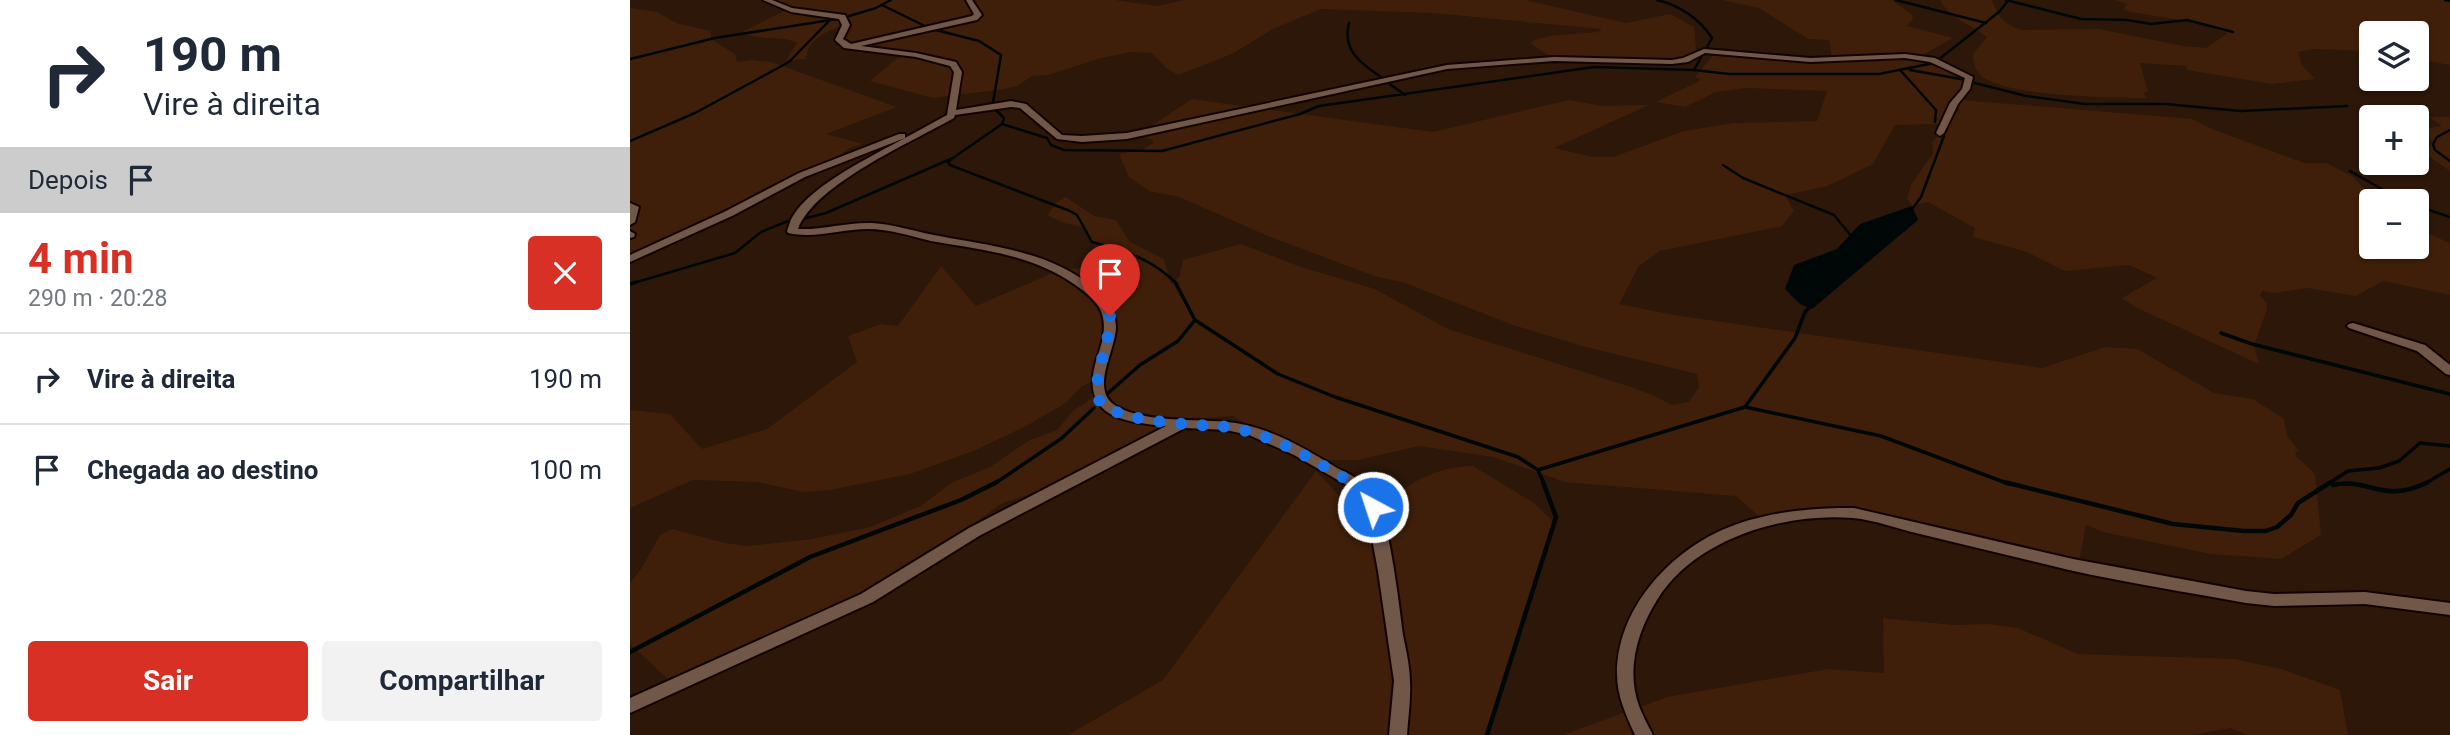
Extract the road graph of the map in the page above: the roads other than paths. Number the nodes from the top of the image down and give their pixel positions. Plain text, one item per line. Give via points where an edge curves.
1 (766, 0) edge
2 (969, 0) edge
3 (847, 46) junction
4 (953, 113) junction
5 (929, 128) junction
6 (1940, 133) dead end
7 (630, 205) edge
8 (630, 222) edge
9 (630, 259) edge
10 (2353, 326) dead end
11 (2450, 371) edge
12 (1181, 424) junction
13 (2450, 609) edge
14 (630, 706) edge
15 (1398, 735) edge
16 (1644, 735) edge

1 - 3 street via 791,10 842,17 846,25 839,40
2 - 3 street via 978,15 974,18
3 - 4 street via 953,64 958,79
4 - 5 street
4 - 6 street via 1011,104 1030,111 1060,137 1127,136 1447,67 1554,59 1672,62 1704,51 1810,60 1905,56 1932,60 1969,77
5 - 9 street via 802,175
5 - 12 street via 822,192 792,231 874,226 1049,262 1096,295 1110,316 1100,400 1115,411
7 - 8 street via 634,207
10 - 11 street via 2421,348
12 - 14 street via 974,532 867,598
12 - 15 street via 1252,431 1355,484 1367,495 1380,533 1402,681
13 - 16 street via 2365,598 2263,599 2073,565 1854,513 1784,518 1726,534 1701,548 1656,589 1639,613 1629,635 1625,678 1635,721

